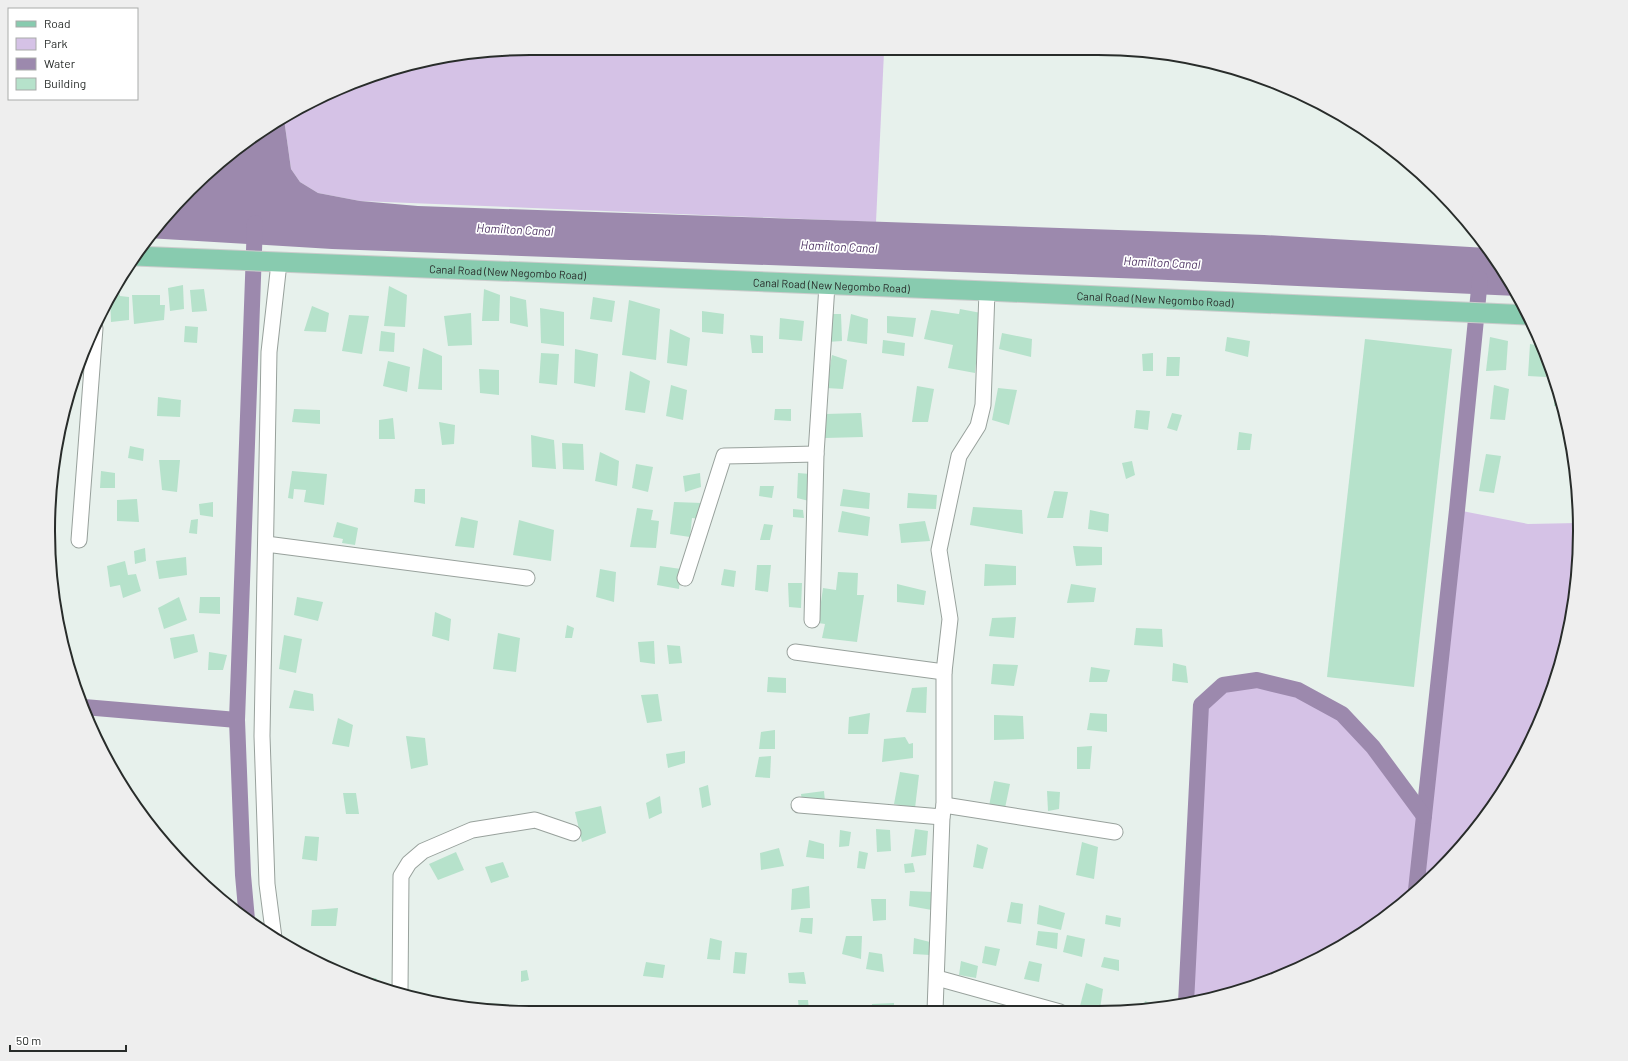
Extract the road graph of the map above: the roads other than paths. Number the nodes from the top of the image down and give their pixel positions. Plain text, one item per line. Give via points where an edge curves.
1 (142, 256) edge
2 (275, 262) junction
3 (827, 285) junction
4 (987, 291) junction
5 (1521, 315) edge
6 (94, 343) edge
7 (816, 454) junction
8 (79, 540) dead end
9 (266, 544) junction
10 (527, 578) dead end
11 (684, 578) dead end
12 (812, 620) dead end
13 (795, 652) dead end
14 (944, 672) junction
15 (799, 805) dead end
16 (943, 811) junction
17 (1115, 832) dead end
18 (573, 833) dead end
19 (273, 930) edge
20 (937, 978) junction
21 (400, 988) edge
22 (935, 1006) edge
23 (1038, 1006) edge

1 - 2 main road, Canal Road (New Negombo Road)
2 - 3 main road, Canal Road (New Negombo Road)
2 - 9 street via 269,352
3 - 4 main road, Canal Road (New Negombo Road)
3 - 7 street
4 - 5 main road, Canal Road (New Negombo Road)
4 - 14 street via 983,405 978,426 959,456 939,550 950,619
6 - 8 street
7 - 11 street via 724,456
7 - 12 street
9 - 10 street
9 - 19 street via 262,736 267,884
13 - 14 street
14 - 16 street
15 - 16 street
16 - 17 street
16 - 20 street
18 - 21 street via 535,820 472,830 423,851 409,863 401,876
20 - 22 street
20 - 23 street

